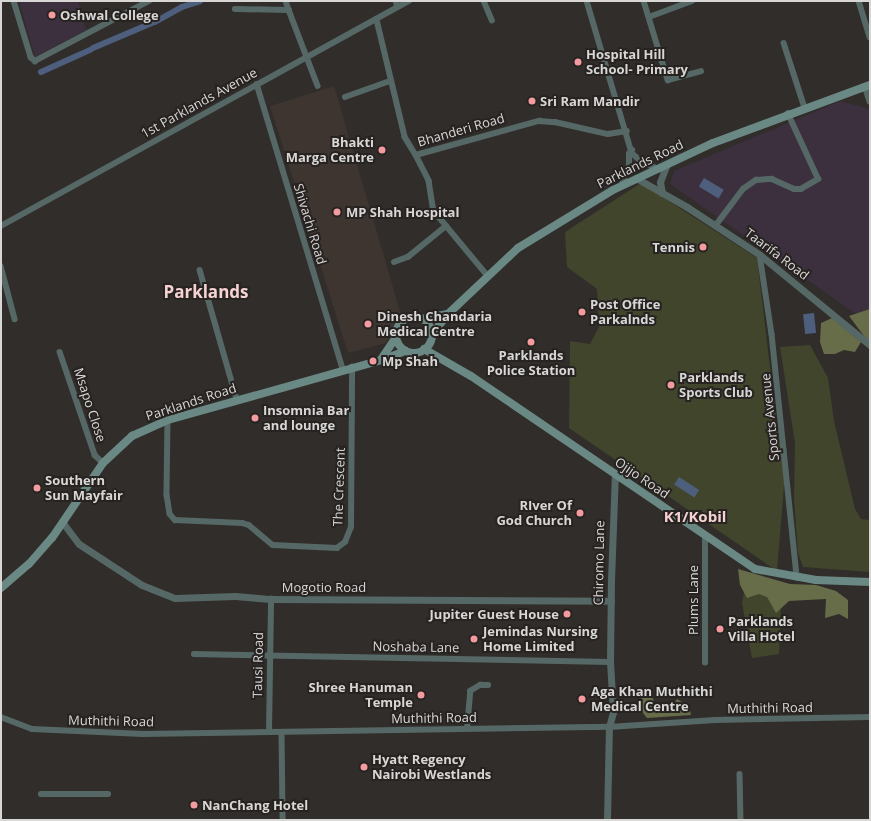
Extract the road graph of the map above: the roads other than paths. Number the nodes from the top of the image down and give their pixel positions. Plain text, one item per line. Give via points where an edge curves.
1 (14, 1) edge
2 (149, 1) edge
3 (286, 1) edge
4 (409, 1) edge
5 (484, 1) edge
6 (587, 1) edge
7 (644, 1) edge
8 (692, 1) edge
9 (859, 1) edge
10 (397, 4) edge
11 (235, 9) dead end
12 (290, 10) junction
13 (649, 17) junction
14 (377, 20) junction
15 (492, 20) dead end
16 (870, 37) edge
17 (784, 43) dead end
18 (308, 56) junction
19 (701, 71) dead end
20 (390, 81) junction
21 (257, 84) junction
22 (867, 85) edge
23 (318, 86) dead end
24 (345, 97) dead end
25 (870, 100) edge
26 (804, 108) junction
27 (788, 114) junction
28 (627, 130) junction
29 (633, 149) junction
30 (416, 155) junction
31 (667, 164) junction
32 (656, 168) junction
33 (636, 178) junction
34 (622, 184) junction
35 (662, 193) junction
36 (716, 225) junction
37 (1, 226) edge
38 (446, 226) junction
39 (760, 255) junction
40 (394, 262) dead end
41 (1, 266) edge
42 (200, 270) dead end
43 (488, 276) junction
44 (448, 314) junction
45 (15, 319) dead end
46 (422, 319) junction
47 (396, 337) junction
48 (432, 337) junction
49 (870, 345) edge
50 (424, 350) junction
51 (405, 351) junction
52 (60, 352) dead end
53 (438, 356) junction
54 (382, 358) junction
55 (352, 367) junction
56 (343, 369) junction
57 (237, 399) junction
58 (168, 420) junction
59 (103, 462) junction
60 (615, 474) junction
61 (63, 522) junction
62 (705, 536) junction
63 (797, 578) junction
64 (870, 582) edge
65 (1, 588) edge
66 (271, 599) junction
67 (611, 601) junction
68 (194, 654) dead end
69 (269, 656) junction
70 (610, 662) junction
71 (705, 663) dead end
72 (488, 684) dead end
73 (1, 717) edge
74 (870, 717) edge
75 (609, 727) junction
76 (467, 729) junction
77 (269, 732) junction
78 (282, 732) junction
79 (740, 774) dead end
80 (41, 794) dead end
81 (108, 794) dead end
82 (283, 820) edge
83 (607, 820) edge
84 (741, 820) edge

1 - 2 street via 31,57 35,61
3 - 12 street
4 - 10 street, 1st Parklands Avenue
5 - 15 street
6 - 28 street
7 - 13 street
8 - 13 street
9 - 16 street
10 - 14 street, 1st Parklands Avenue
11 - 12 street
12 - 18 street
13 - 19 street via 668,80
14 - 18 street, 1st Parklands Avenue
14 - 20 street, Bhanderi Road
17 - 26 street
18 - 21 street, 1st Parklands Avenue
18 - 23 street
20 - 24 street
20 - 30 street, Bhanderi Road via 406,137
21 - 37 street, 1st Parklands Avenue
21 - 56 street, Shivachi Road
22 - 25 street
22 - 26 main road, Parklands Road
26 - 27 main road, Parklands Road
27 - 31 main road, Parklands Road
27 - 36 street via 818,179 801,189 794,189 772,179 756,180 743,189
28 - 29 street
28 - 30 street, Bhanderi Road via 608,134 539,121
29 - 32 street via 638,159
29 - 34 street via 629,154 629,166
30 - 38 street via 429,181 434,211
31 - 32 main road, Parklands Road
31 - 35 street via 660,182
32 - 33 main road, Parklands Road
33 - 34 main road, Parklands Road
33 - 35 street, Taarifa Road
34 - 43 main road, Parklands Road via 518,248
35 - 36 street, Taarifa Road
36 - 39 street, Taarifa Road
38 - 40 street via 408,257
38 - 43 street
39 - 49 street, Taarifa Road
39 - 63 street, Sports Avenue via 773,342
41 - 45 street
42 - 57 street
43 - 44 main road, Parklands Road
44 - 46 main road
44 - 48 main road, Parklands Road
46 - 47 main road via 411,317 401,322
46 - 48 main road via 427,322
47 - 51 main road
47 - 54 main road
48 - 50 main road
48 - 53 main road
50 - 51 main road via 412,353
50 - 53 main road, Ojijo Road
51 - 54 main road, Parklands Road
52 - 59 street, Msapo Close via 95,455
53 - 60 main road, Ojijo Road
54 - 55 main road, Parklands Road
55 - 56 main road, Parklands Road
55 - 58 street, The Crescent via 351,528 345,542 337,548 273,545 249,525 242,523 175,520 170,514 167,495
56 - 57 main road, Parklands Road
57 - 58 main road, Parklands Road
58 - 59 main road, Parklands Road via 132,436
59 - 61 main road, Parklands Road
60 - 62 main road, Ojijo Road
60 - 67 street, Chiromo Lane via 612,496
61 - 65 main road, Parklands Road via 30,564
61 - 66 street, Mogotio Road via 79,544 124,574 162,595 175,598 235,596
62 - 63 main road, Ojijo Road via 755,569
62 - 71 street, Plums Lane
63 - 64 main road, Ojijo Road
66 - 67 street, Mogotio Road
66 - 69 street, Tausi Road
67 - 70 street, Chiromo Lane
68 - 69 street, Noshaba Lane
69 - 70 street, Noshaba Lane
69 - 77 street, Tausi Road
70 - 75 street, Chiromo Lane via 613,712
72 - 76 street via 476,686 470,691
73 - 77 street, Muthithi Road via 32,729 62,731 142,734
74 - 75 street, Muthithi Road via 715,720
75 - 76 street, Muthithi Road
75 - 83 street, Chiromo Lane
76 - 78 street, Muthithi Road
77 - 78 street, Muthithi Road
78 - 82 street
79 - 84 street
80 - 81 street

